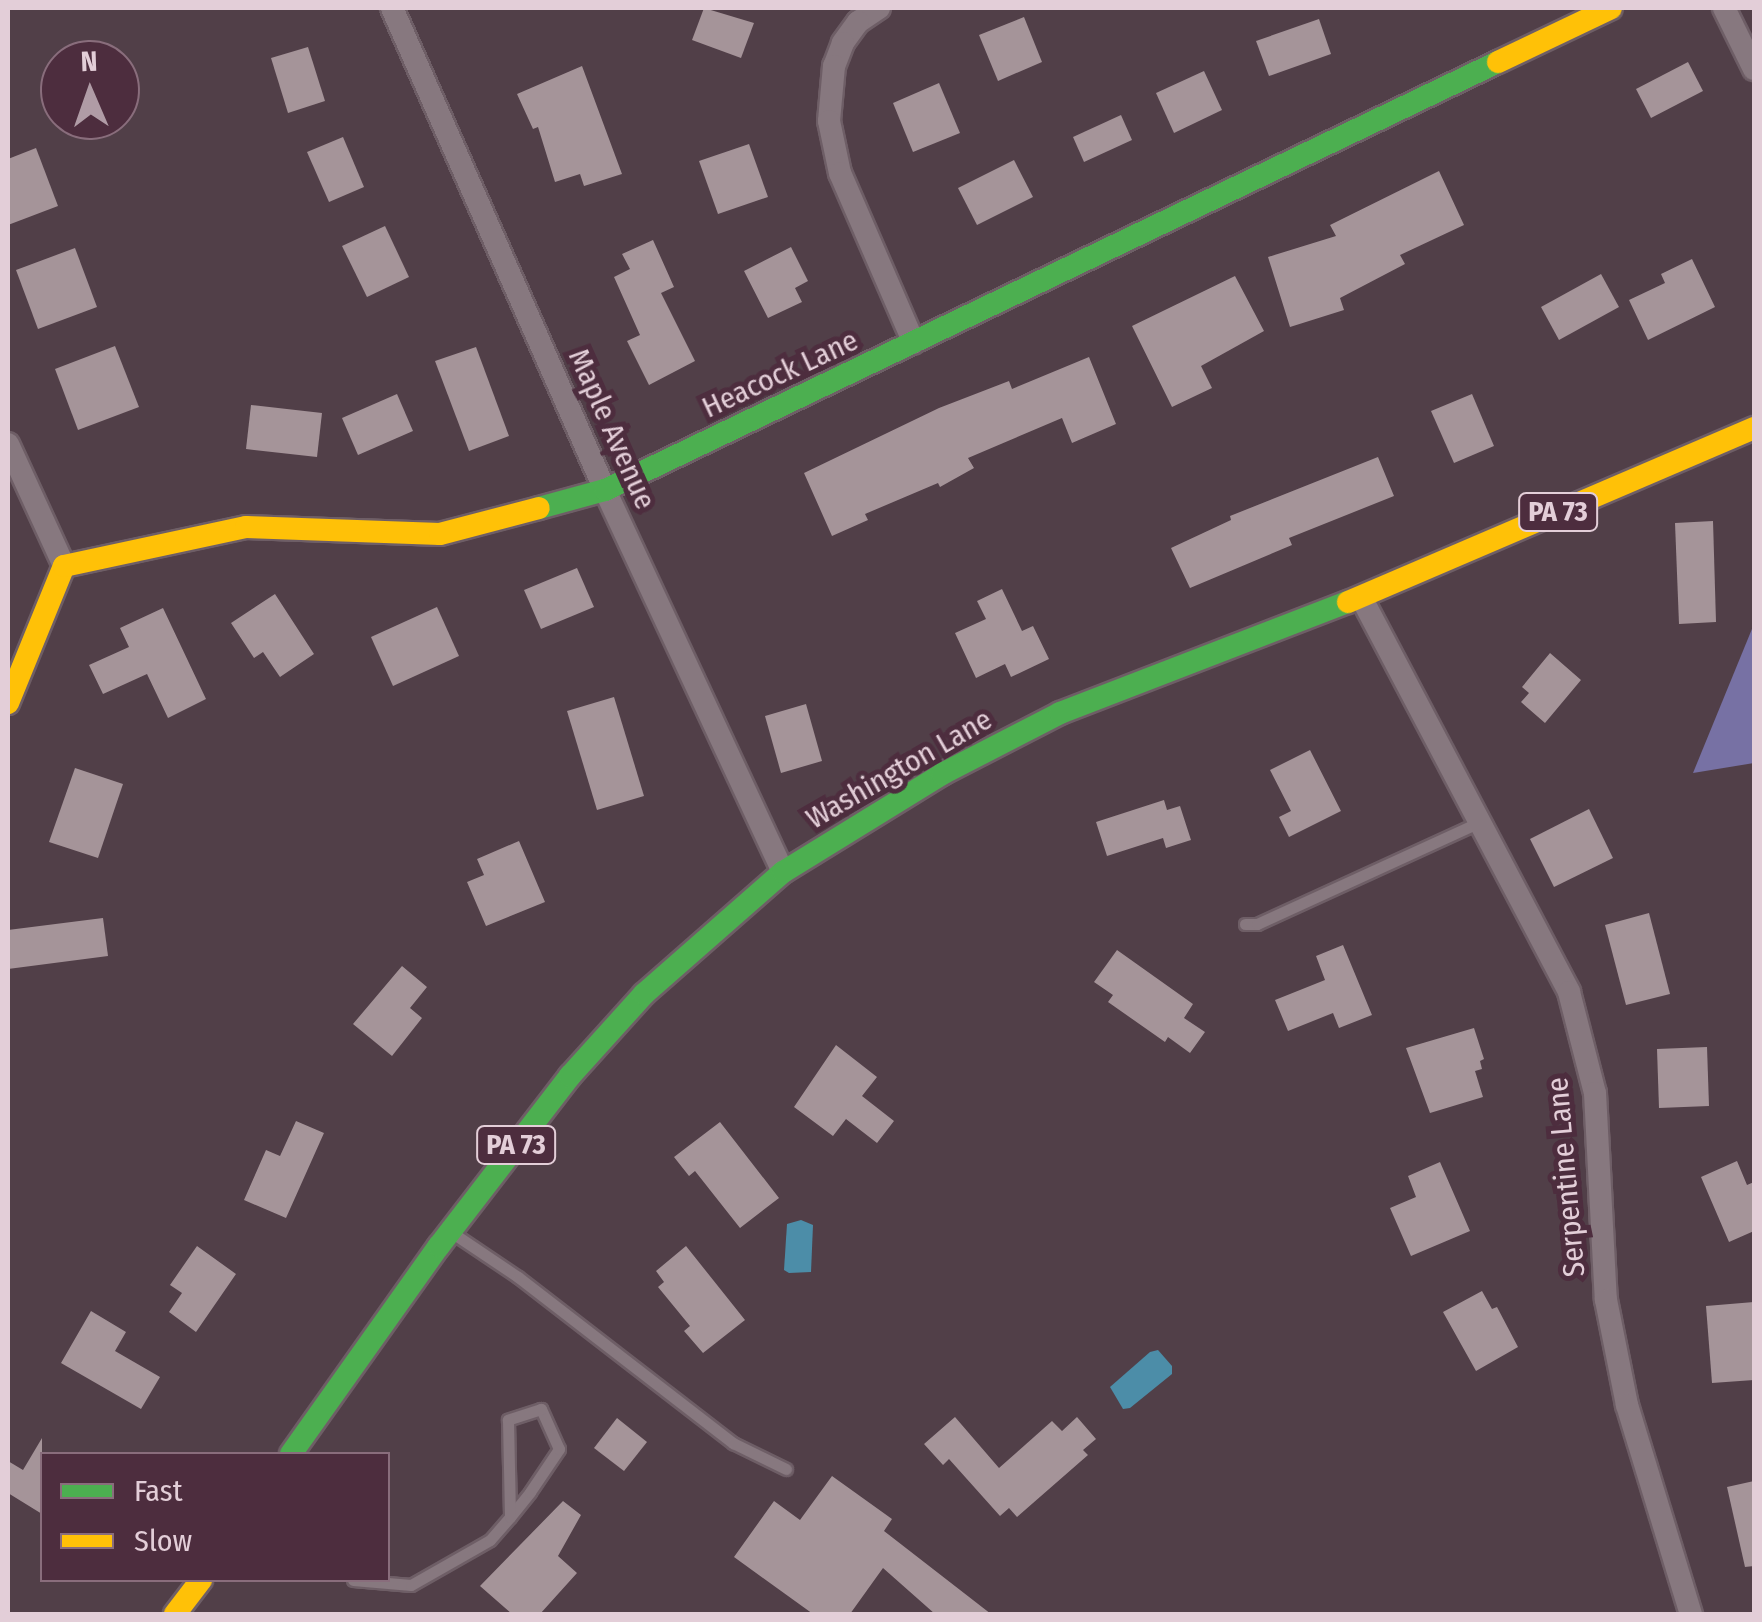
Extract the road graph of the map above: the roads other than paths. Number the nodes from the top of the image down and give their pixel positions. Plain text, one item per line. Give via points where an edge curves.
1 (392, 8) edge
2 (879, 8) edge
3 (1611, 8) edge
4 (1724, 8) edge
5 (1754, 70) edge
6 (914, 343) junction
7 (1754, 428) edge
8 (8, 444) edge
9 (605, 490) junction
10 (64, 566) junction
11 (1361, 597) junction
12 (8, 703) edge
13 (1480, 822) junction
14 (783, 872) junction
15 (1245, 924) dead end
16 (451, 1231) junction
17 (292, 1452) edge
18 (786, 1469) dead end
19 (510, 1516) junction
20 (199, 1582) edge
21 (376, 1582) edge
22 (175, 1614) edge
23 (1691, 1614) edge

1 - 9 street, Maple Avenue
2 - 6 street via 843,43 829,121 840,174
3 - 6 main road, Heacock Lane
4 - 5 street
6 - 9 main road, Heacock Lane
7 - 11 main road, Washington Lane / PA 73
8 - 10 street
9 - 10 main road, Heacock Lane via 440,534 246,527
9 - 14 street, Maple Avenue
10 - 12 main road
11 - 13 street, Serpentine Lane
11 - 14 main road, Washington Lane / PA 73 via 1060,713 942,774
13 - 15 lane
13 - 23 street, Serpentine Lane via 1569,992 1596,1093 1606,1300 1627,1405
14 - 16 main road, Washington Lane / PA 73 via 644,994 570,1076
16 - 17 main road, Washington Lane / PA 73
16 - 18 lane via 732,1443
19 - 19 lane via 558,1448 541,1409 508,1420
19 - 21 lane via 490,1540 411,1585
20 - 22 main road

